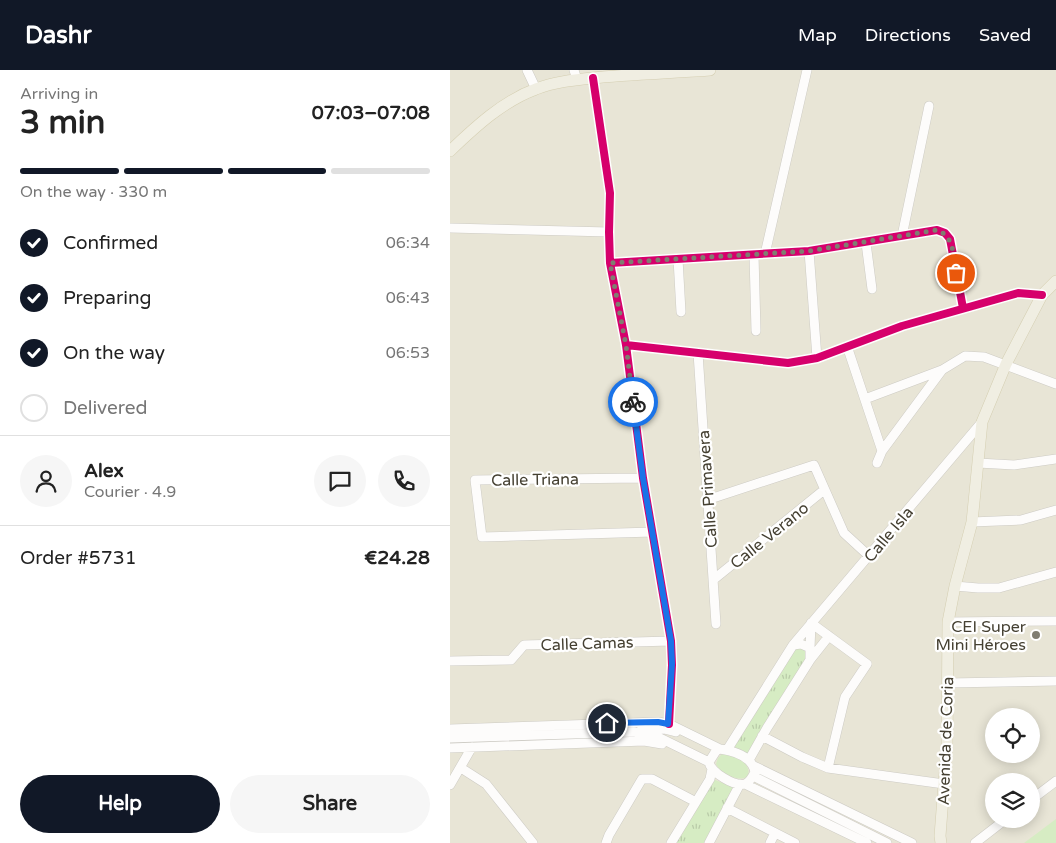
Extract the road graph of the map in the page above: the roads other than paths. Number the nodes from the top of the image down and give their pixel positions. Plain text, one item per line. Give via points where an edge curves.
1 (527, 70) edge
2 (710, 70) edge
3 (807, 70) edge
4 (683, 71) edge
5 (575, 75) edge
6 (594, 78) junction
7 (536, 89) junction
8 (928, 106) dead end
9 (450, 151) edge
10 (450, 228) edge
11 (608, 232) junction
12 (902, 236) junction
13 (866, 242) junction
14 (809, 251) junction
15 (765, 254) junction
16 (754, 255) junction
17 (678, 259) junction
18 (610, 263) junction
19 (1056, 281) edge
20 (872, 289) dead end
21 (1042, 295) junction
22 (963, 308) junction
23 (681, 312) dead end
24 (756, 332) dead end
25 (626, 345) junction
26 (847, 346) junction
27 (698, 353) junction
28 (817, 358) junction
29 (1006, 364) junction
30 (942, 370) junction
31 (1056, 384) edge
32 (864, 399) junction
33 (982, 422) junction
34 (882, 451) junction
35 (1056, 459) edge
36 (877, 463) dead end
37 (978, 464) junction
38 (643, 478) junction
39 (824, 490) junction
40 (707, 500) junction
41 (1056, 510) edge
42 (972, 522) junction
43 (652, 532) junction
44 (869, 556) junction
45 (1056, 572) edge
46 (713, 580) junction
47 (955, 586) junction
48 (1056, 620) edge
49 (948, 622) junction
50 (811, 623) junction
51 (716, 624) dead end
52 (829, 636) junction
53 (671, 641) junction
54 (793, 645) junction
55 (810, 648) junction
56 (810, 660) junction
57 (450, 661) edge
58 (1056, 681) edge
59 (948, 683) junction
60 (668, 724) junction
61 (450, 728) edge
62 (634, 732) junction
63 (762, 736) junction
64 (450, 738) edge
65 (472, 747) junction
66 (450, 748) edge
67 (721, 750) junction
68 (752, 763) junction
69 (710, 766) junction
70 (461, 768) junction
71 (828, 768) junction
72 (753, 776) junction
73 (1056, 781) edge
74 (742, 784) junction
75 (944, 784) junction
76 (450, 785) edge
77 (1040, 793) edge
78 (696, 802) junction
79 (727, 808) junction
80 (994, 828) edge
81 (775, 833) junction
82 (533, 843) edge
83 (606, 843) edge
84 (671, 843) edge
85 (709, 843) edge
86 (770, 843) edge
87 (795, 843) edge
88 (867, 843) edge
89 (886, 843) edge
90 (912, 843) edge
91 (941, 843) edge
92 (975, 843) edge

1 - 7 street
2 - 4 main road
3 - 15 street
4 - 6 main road
5 - 6 main road
5 - 7 main road
6 - 11 street via 610,193
7 - 9 main road via 494,113
8 - 12 street
10 - 11 street
11 - 18 street
12 - 13 street
12 - 22 street via 937,230 945,233 950,239
13 - 14 street
13 - 20 street
14 - 15 street
14 - 28 street
15 - 16 street
16 - 17 street
16 - 24 street
17 - 18 street
17 - 23 street
18 - 25 street
19 - 21 main road, Avenida de Coria
21 - 22 street via 1018,293
21 - 29 main road, Avenida de Coria
22 - 26 street
25 - 27 street
25 - 38 street
26 - 28 street
26 - 32 street
27 - 28 street via 788,363
27 - 40 street, Calle Primavera
29 - 30 street via 984,356 965,356
29 - 31 street
29 - 33 main road, Avenida de Coria
30 - 32 street
30 - 34 street
32 - 34 street
33 - 37 main road, Avenida de Coria
33 - 44 street, Calle Isla
34 - 36 street
35 - 37 street via 1014,465
37 - 42 main road, Avenida de Coria
38 - 43 street
38 - 43 street, Calle Triana via 475,480 482,537
39 - 40 street via 814,466
39 - 44 street via 844,533
39 - 46 street, Calle Verano
40 - 46 street, Calle Primavera
41 - 42 street via 1021,520
42 - 47 main road, Avenida de Coria
43 - 53 street
44 - 50 street, Calle Isla
45 - 47 street via 999,588
46 - 51 street, Calle Primavera
47 - 49 main road, Avenida de Coria
48 - 49 street
49 - 59 main road, Avenida de Coria
50 - 52 street
50 - 54 street, Calle Isla
50 - 55 street
52 - 56 street
52 - 71 street via 867,664 845,697
53 - 57 street, Calle Camas via 524,645 511,660
53 - 60 street
54 - 55 street
54 - 67 street, Calle Isla
55 - 56 street
56 - 63 street
58 - 59 street
59 - 75 main road, Avenida de Coria
60 - 61 street
60 - 67 street
62 - 64 street
62 - 67 street via 652,729 677,732
62 - 69 street via 660,738
63 - 68 street
63 - 71 street
65 - 66 street
65 - 69 street via 654,742
65 - 70 street
67 - 68 street via 740,754
67 - 69 street
68 - 72 street
68 - 90 street
69 - 74 street via 725,779
69 - 78 street via 710,779
70 - 76 street
70 - 82 street via 486,784
71 - 75 street
72 - 74 street
72 - 89 street
73 - 77 street
74 - 79 street
74 - 88 street
75 - 91 main road, Avenida de Coria
78 - 83 street via 652,779 642,779
78 - 84 street
79 - 81 street
79 - 85 street
80 - 92 street
81 - 86 street
81 - 87 street

